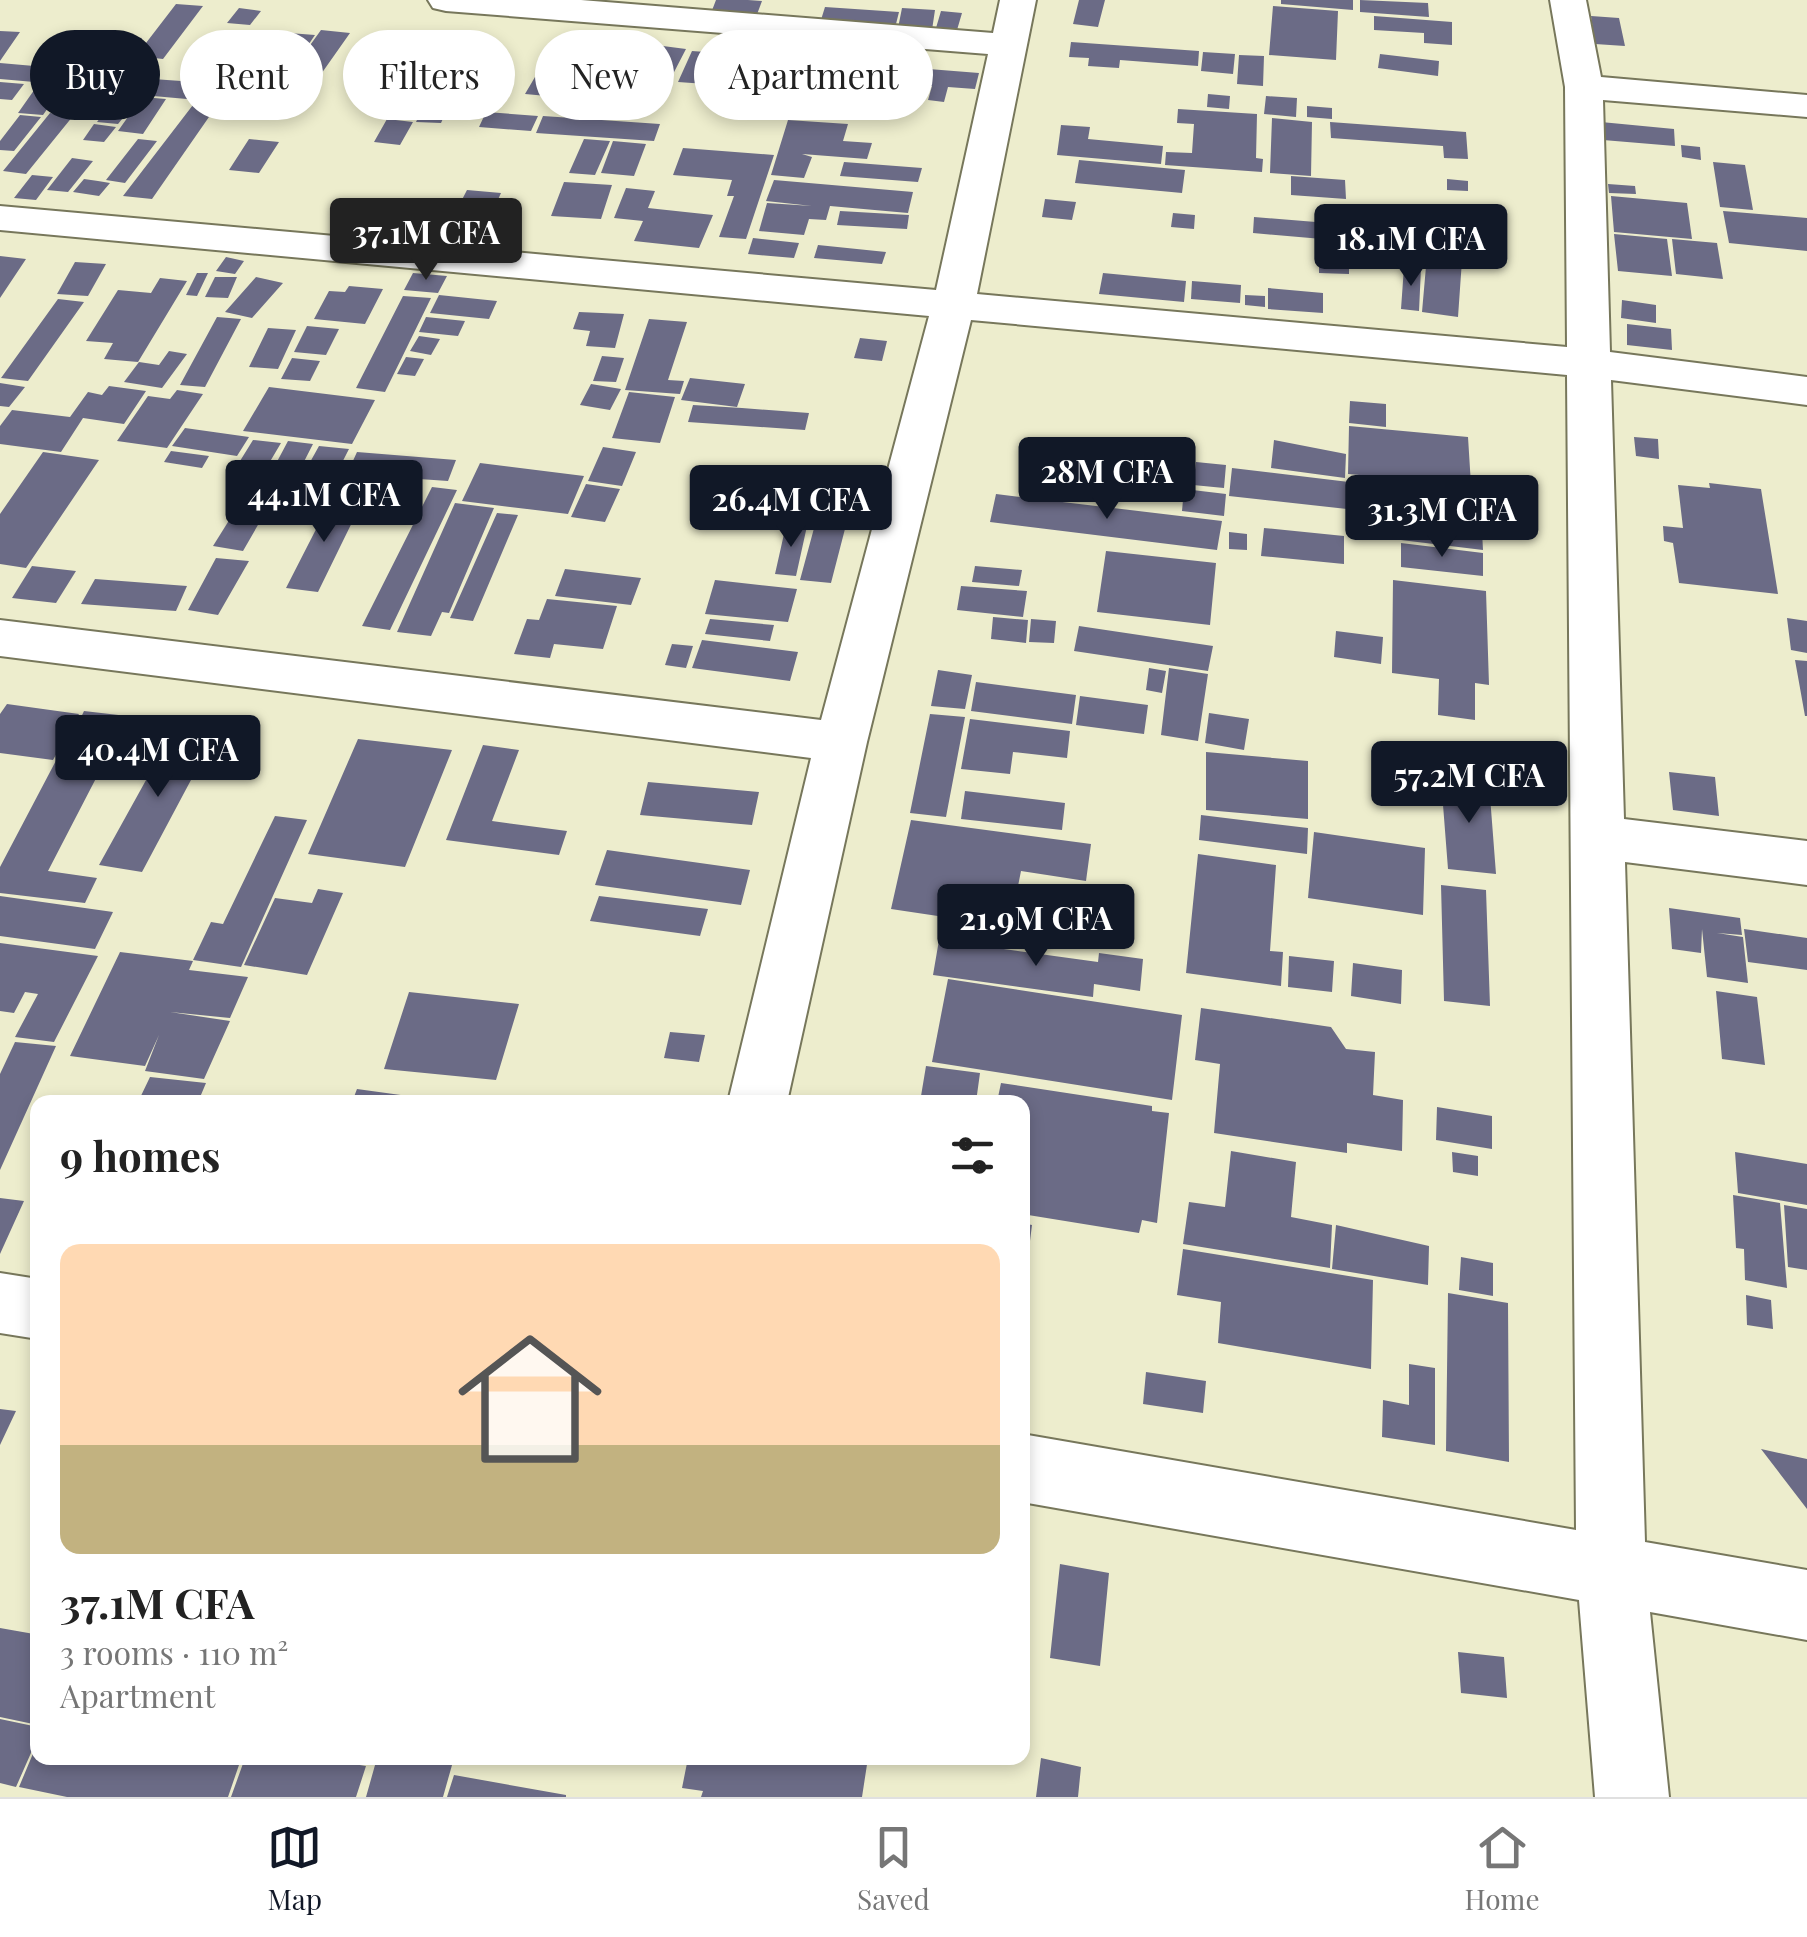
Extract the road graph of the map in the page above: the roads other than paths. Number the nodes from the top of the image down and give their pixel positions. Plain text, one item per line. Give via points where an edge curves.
1 (446, 0) edge
2 (1568, 0) edge
3 (1014, 23) edge
4 (1584, 86) junction
5 (1807, 106) edge
6 (0, 218) edge
7 (954, 302) junction
8 (1587, 363) junction
9 (1807, 391) edge
10 (0, 638) edge
11 (841, 742) junction
12 (1598, 837) junction
13 (1807, 863) edge
14 (760, 1095) edge
15 (0, 1303) edge
16 (30, 1308) edge
17 (1030, 1469) edge
18 (1611, 1570) junction
19 (1807, 1605) edge
20 (1632, 1797) edge

1 - 3 street
2 - 4 street
3 - 7 street
4 - 5 street
4 - 8 street
6 - 7 street
7 - 8 street
7 - 11 street
8 - 9 street
8 - 12 street
10 - 11 street
11 - 14 street
12 - 13 street
12 - 18 street
15 - 16 street
17 - 18 street
18 - 19 street
18 - 20 street

